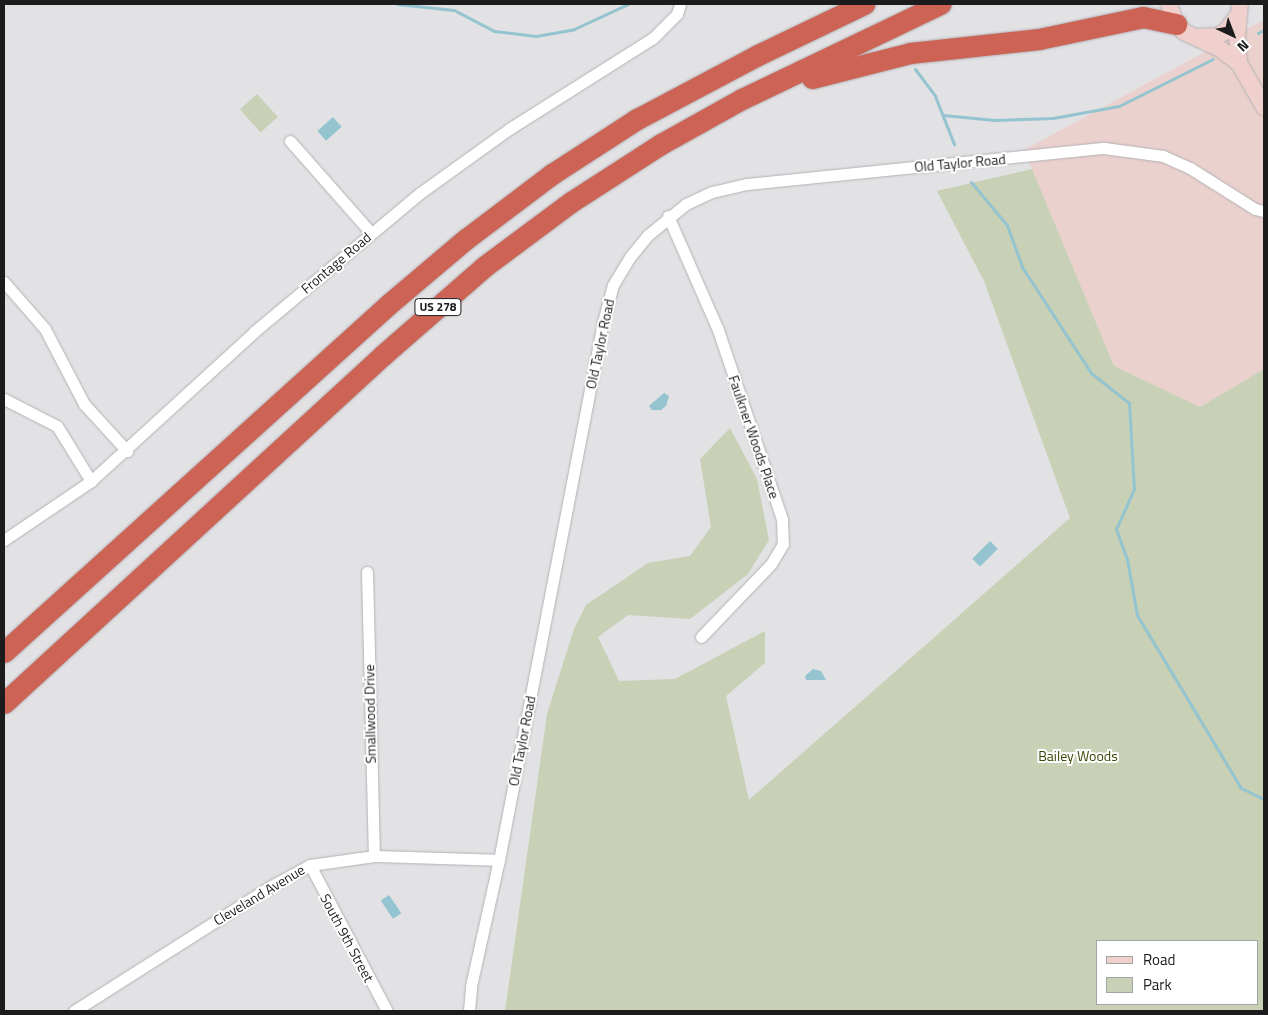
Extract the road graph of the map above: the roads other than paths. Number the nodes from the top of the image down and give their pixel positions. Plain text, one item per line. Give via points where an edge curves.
1 (680, 4) edge
2 (838, 4) edge
3 (864, 4) edge
4 (940, 4) edge
5 (1169, 4) edge
6 (1240, 8) edge
7 (1176, 24) junction
8 (1195, 37) junction
9 (758, 55) junction
10 (1240, 63) junction
11 (742, 99) junction
12 (1264, 107) edge
13 (290, 141) dead end
14 (1264, 211) edge
15 (668, 216) junction
16 (371, 233) junction
17 (4, 282) edge
18 (4, 399) edge
19 (126, 451) junction
20 (91, 481) junction
21 (4, 540) edge
22 (367, 572) dead end
23 (61, 599) junction
24 (94, 620) junction
25 (4, 635) edge
26 (700, 637) dead end
27 (4, 652) edge
28 (4, 703) edge
29 (4, 719) edge
30 (374, 856) junction
31 (499, 860) junction
32 (310, 865) junction
33 (74, 1011) edge
34 (386, 1011) edge
35 (469, 1011) edge

1 - 16 street, Frontage Road via 677,14 653,38 509,129
2 - 9 highway
3 - 9 highway, US 278
4 - 11 highway, US 278
5 - 7 street
6 - 8 street via 1234,23 1217,36
6 - 10 street
7 - 8 street
7 - 11 highway via 1143,17 1039,40 910,53 844,67
8 - 10 street
9 - 23 highway, US 278 via 637,119 552,174 466,239
10 - 12 street
11 - 24 highway, US 278 via 661,144 587,192 485,266
13 - 16 street
14 - 15 street, Old Taylor Road via 1255,209 1190,168 1162,156 1104,148 747,184 712,192
15 - 26 street, Faulkner Woods Place via 718,330 782,519 783,544 771,564
15 - 31 street, Old Taylor Road via 630,256 613,286 603,322
16 - 19 street, Frontage Road via 255,331
17 - 19 street via 45,329 84,404
18 - 20 street via 57,426
19 - 20 street, Frontage Road
20 - 21 street, Frontage Road
22 - 30 street, Smallwood Drive
23 - 25 highway
23 - 27 highway, US 278
24 - 28 highway, US 278
24 - 29 highway
30 - 31 street, Cleveland Avenue
30 - 32 street, Cleveland Avenue
31 - 35 street, Old Taylor Road via 471,986
32 - 33 street, Cleveland Avenue via 271,886
32 - 34 street, South 9th Street

